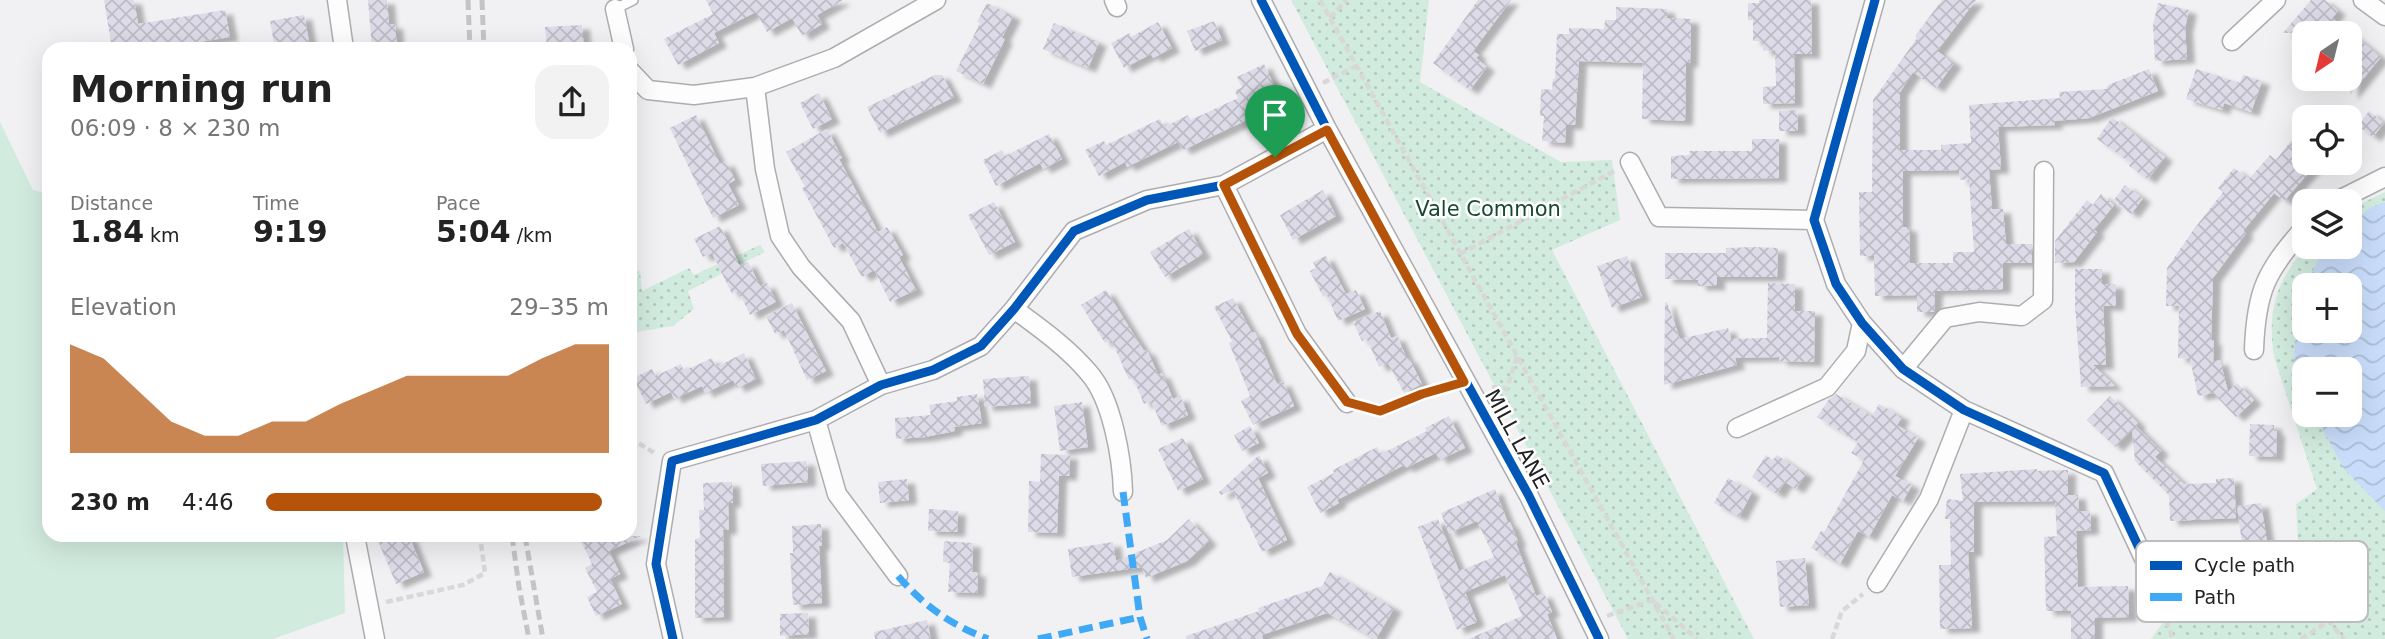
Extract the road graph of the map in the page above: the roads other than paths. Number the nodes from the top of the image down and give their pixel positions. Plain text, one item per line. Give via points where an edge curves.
1 (337, 0) edge
2 (633, 0) edge
3 (1261, 0) edge
4 (1875, 0) edge
5 (2276, 0) edge
6 (2363, 0) edge
7 (933, 1) edge
8 (615, 9) joint
9 (2385, 16) edge
10 (2232, 41) dead end
11 (343, 42) edge
12 (622, 42) edge
13 (637, 78) edge
14 (755, 87) junction
15 (1327, 130) junction
16 (1630, 162) road end
17 (2044, 171) dead end
18 (2385, 177) edge
19 (1224, 185) junction
20 (2361, 189) edge
21 (1814, 220) junction
22 (2292, 243) edge
23 (1014, 309) junction
24 (1862, 323) junction
25 (2254, 350) dead end
26 (1903, 369) junction
27 (881, 385) junction
28 (1347, 402) road end
29 (1964, 411) junction
30 (816, 420) junction
31 (1737, 428) dead end
32 (1123, 492) dead end
33 (2136, 541) edge
34 (356, 542) edge
35 (898, 576) dead end
36 (1877, 583) road end
37 (375, 639) edge
38 (673, 639) edge
39 (1599, 639) edge

1 - 11 street
2 - 8 lane
3 - 15 street, MILL LANE
4 - 21 street
5 - 10 street
6 - 9 street
7 - 14 street via 834,58
8 - 12 street
13 - 14 street via 648,90 694,95
14 - 27 street via 765,169 780,236 801,267 851,321
15 - 19 street
15 - 39 street, MILL LANE via 1529,496
16 - 21 street via 1659,217
17 - 26 street via 2043,300 2022,316 1979,312 1945,318
18 - 20 street
19 - 23 street via 1147,200 1074,231
19 - 28 street via 1297,334
21 - 24 street via 1836,284
22 - 25 street via 2263,286 2255,316
23 - 27 street via 981,346 933,370
23 - 32 street via 1091,374 1110,414
24 - 26 street
24 - 31 street via 1856,351 1827,387
26 - 29 street
27 - 30 street
29 - 33 street via 2104,473
29 - 36 street via 1929,499
30 - 35 street via 837,494
30 - 38 street via 672,461 656,564
34 - 37 street

